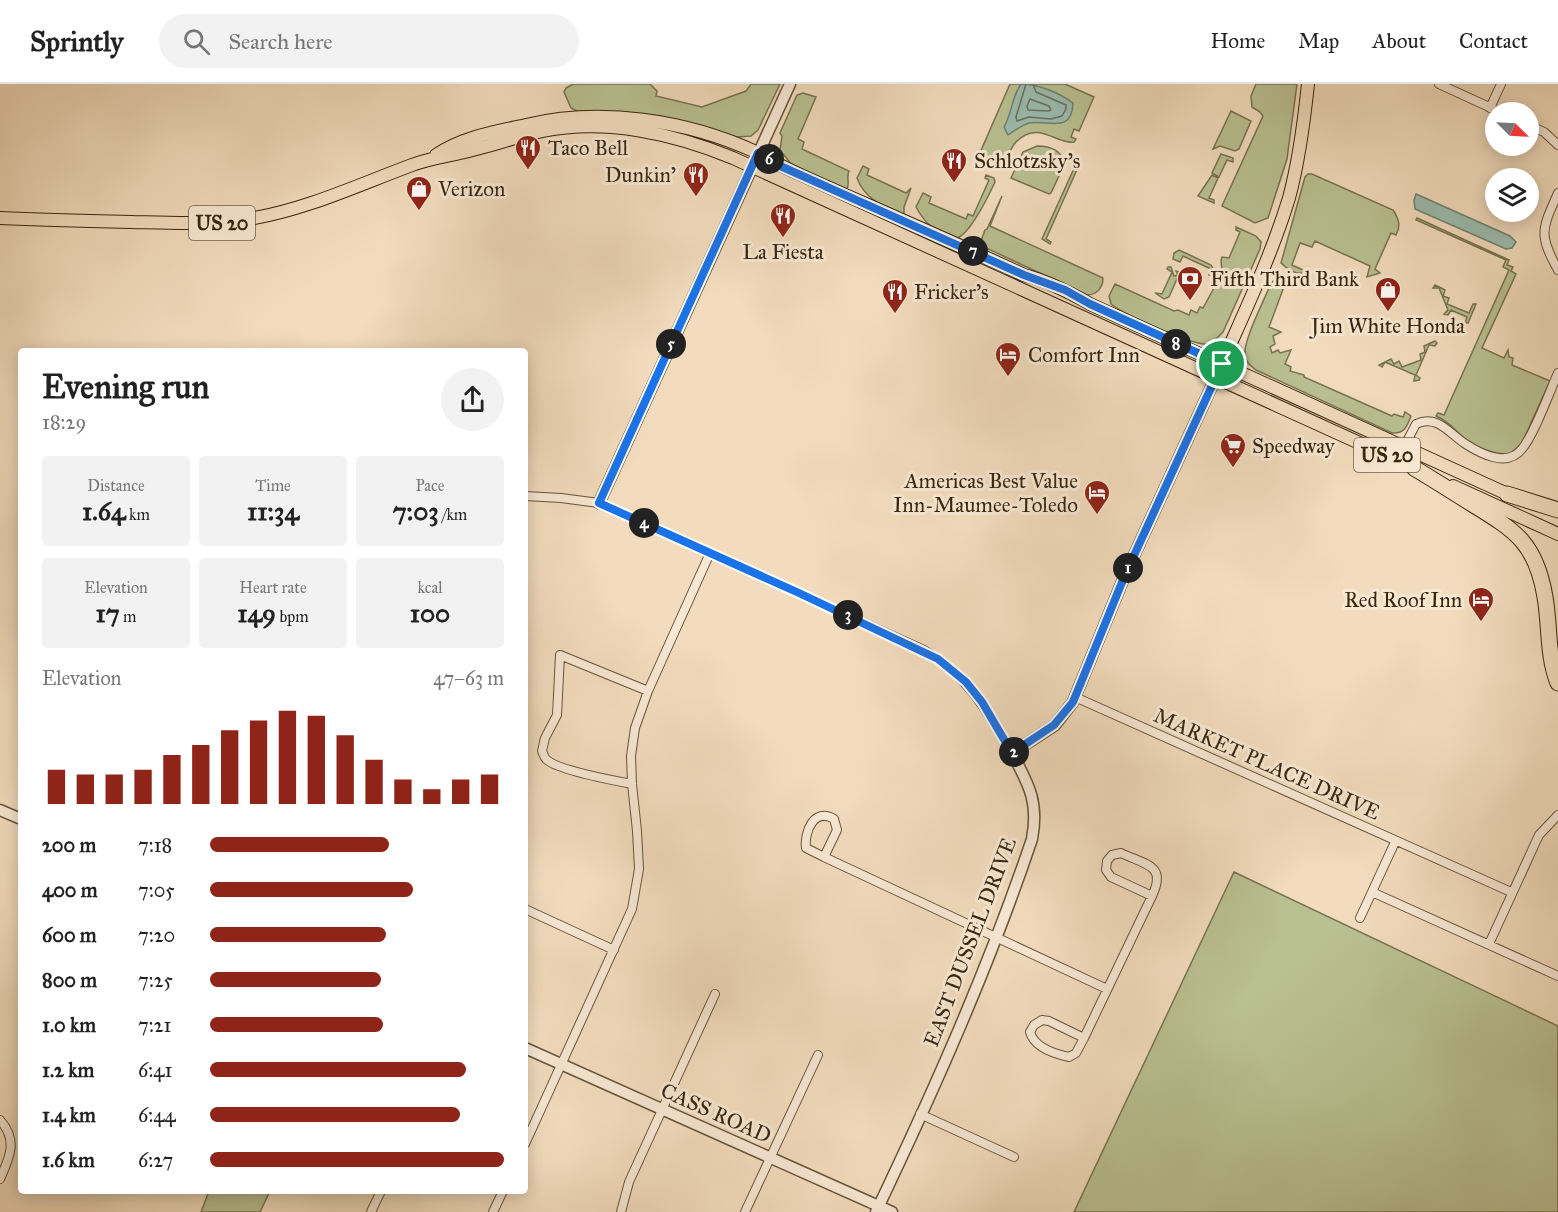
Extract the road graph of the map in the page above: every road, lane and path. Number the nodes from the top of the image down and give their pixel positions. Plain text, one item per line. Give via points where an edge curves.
1 (790, 84) edge
2 (1308, 84) edge
3 (1439, 84) edge
4 (1501, 84) edge
5 (1494, 102) edge
6 (1485, 105) edge
7 (1539, 130) edge
8 (1558, 145) edge
9 (758, 153) junction
10 (433, 158) junction
11 (751, 167) junction
12 (1558, 193) edge
13 (0, 218) edge
14 (1558, 270) edge
15 (1222, 364) junction
16 (1558, 373) edge
17 (1216, 377) junction
18 (1404, 447) junction
19 (1414, 468) junction
20 (1507, 494) junction
21 (528, 496) edge
22 (599, 503) junction
23 (1558, 510) edge
24 (1558, 518) edge
25 (1558, 534) edge
26 (710, 553) junction
27 (1558, 644) edge
28 (1558, 662) edge
29 (1558, 683) edge
30 (648, 691) junction
31 (1076, 696) junction
32 (1012, 753) junction
33 (632, 784) junction
34 (0, 810) edge
35 (1558, 815) edge
36 (18, 818) edge
37 (1395, 842) junction
38 (824, 857) junction
39 (1372, 892) junction
40 (1511, 892) junction
41 (1152, 896) junction
42 (528, 910) edge
43 (1360, 918) dead end
44 (997, 936) junction
45 (1489, 944) junction
46 (614, 950) junction
47 (1558, 976) edge
48 (1107, 989) junction
49 (715, 994) dead end
50 (1084, 1038) junction
51 (528, 1049) edge
52 (818, 1055) dead end
53 (562, 1065) junction
54 (663, 1110) junction
55 (920, 1114) junction
56 (0, 1120) edge
57 (528, 1138) edge
58 (1014, 1156) dead end
59 (770, 1159) junction
60 (0, 1179) edge
61 (380, 1194) edge
62 (502, 1194) edge
63 (878, 1209) edge
64 (371, 1212) edge
65 (493, 1212) edge
66 (621, 1212) edge
67 (745, 1212) edge
68 (892, 1212) edge

1 - 9 street
2 - 15 main road via 1289,196 1263,270
3 - 6 street
4 - 5 street
7 - 8 street
9 - 10 main road, US 20 via 711,135 658,122 601,117 560,118 488,133 452,145
9 - 11 street
9 - 15 main road, US 20
10 - 11 main road, US 20 via 545,131 599,128 671,136
10 - 13 main road, US 20 via 298,208 241,220 202,224
11 - 17 main road, US 20
11 - 22 street
12 - 14 street via 1543,231
15 - 17 main road
15 - 18 main road, US 20
16 - 18 street via 1527,442 1515,456 1493,457 1429,420 1416,424
17 - 19 main road, US 20
17 - 31 street via 1125,575
18 - 20 main road, US 20
19 - 25 main road, US 20
19 - 29 highway via 1500,520 1526,544 1546,599
20 - 23 highway
20 - 24 main road, US 20
21 - 22 street
22 - 26 street
26 - 30 street
26 - 32 street via 938,659 966,682 982,702
27 - 28 highway
30 - 33 street via 633,740
30 - 33 street via 561,655 557,716 542,751 553,764
31 - 32 street via 1054,725
31 - 37 street, MARKET PLACE DRIVE
32 - 44 street, EAST DUSSEL DRIVE via 1030,788 1035,823
33 - 46 street via 639,853 637,887
34 - 36 street
35 - 40 street via 1539,835
37 - 39 street
37 - 40 street, MARKET PLACE DRIVE
38 - 38 street via 837,830 834,819 827,815 817,816 805,839 806,848
38 - 44 street
39 - 43 street
39 - 45 street
40 - 45 street
41 - 41 street via 1159,879 1153,869 1121,853 1112,855 1106,870 1112,877
41 - 48 street
42 - 46 street
44 - 48 street
44 - 55 street, EAST DUSSEL DRIVE
45 - 47 street
46 - 53 street
48 - 50 street
49 - 54 street
50 - 50 street via 1070,1057 1037,1044 1030,1032 1042,1020
51 - 53 street, CASS ROAD
52 - 59 street
53 - 54 street, CASS ROAD
53 - 57 street
54 - 59 street, CASS ROAD
54 - 66 street via 629,1182
55 - 58 street
55 - 63 street, EAST DUSSEL DRIVE
56 - 60 street via 10,1135 10,1155
59 - 63 street, CASS ROAD
59 - 67 street
61 - 64 street
62 - 65 street
63 - 68 street, CASS ROAD

